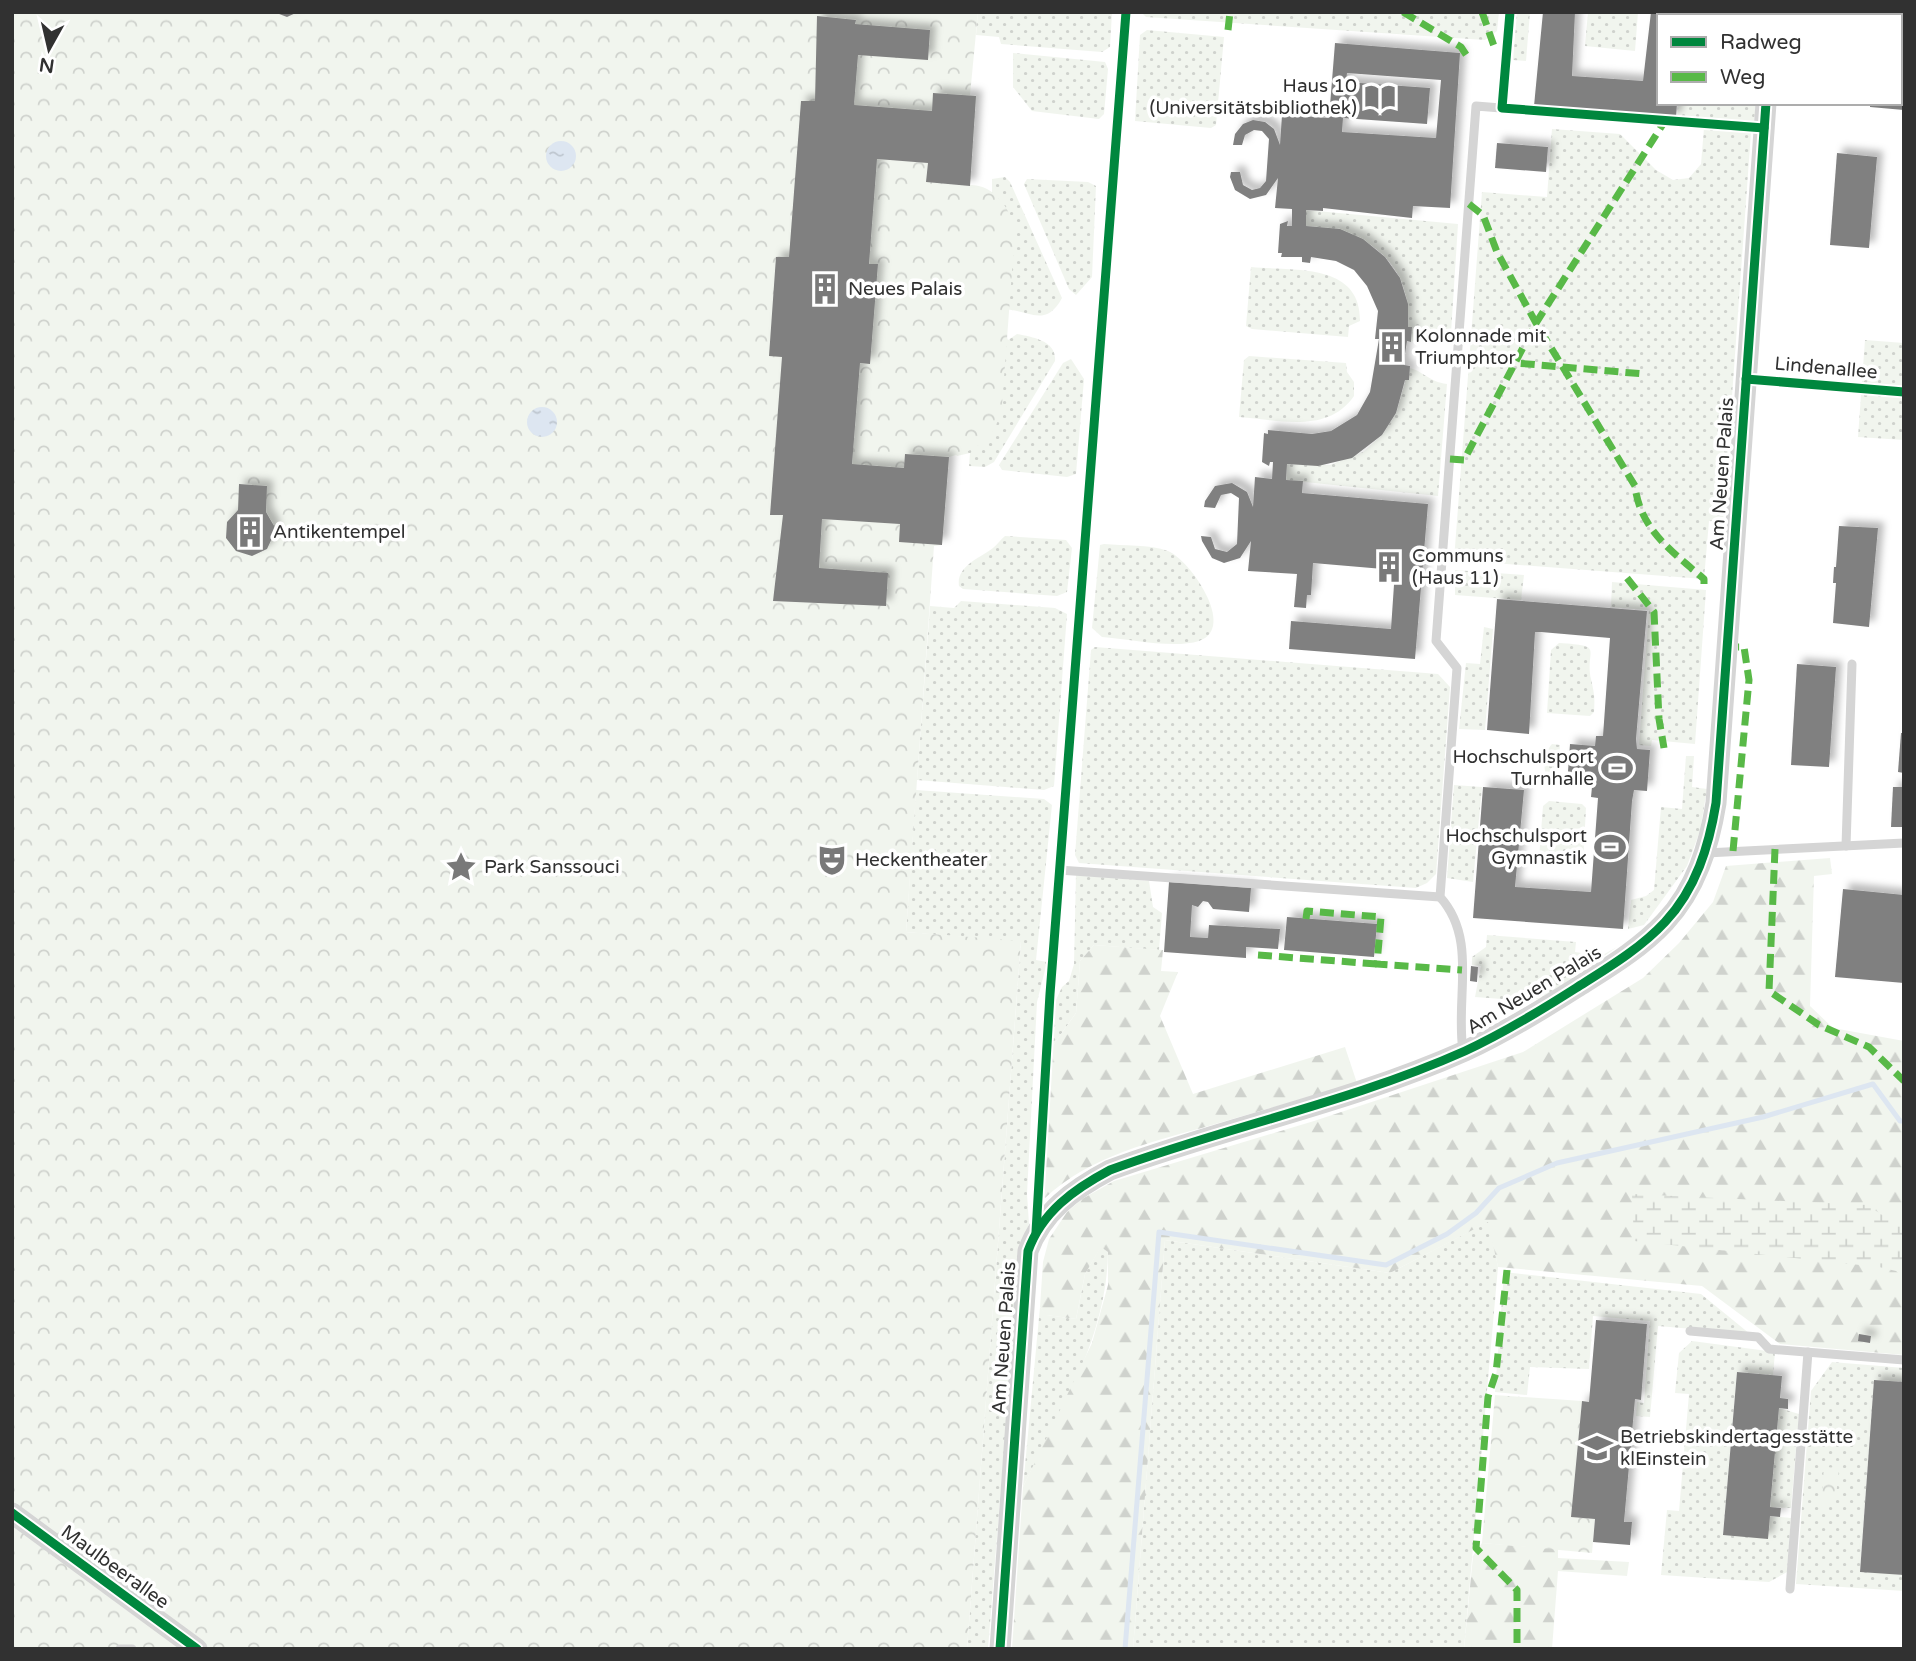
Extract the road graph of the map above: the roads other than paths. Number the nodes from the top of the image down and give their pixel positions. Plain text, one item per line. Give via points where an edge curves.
1 (1126, 12) edge
2 (1510, 12) edge
3 (1766, 105) edge
4 (1502, 108) junction
5 (1665, 121) dead end
6 (1746, 379) junction
7 (1904, 392) edge
8 (1852, 664) dead end
9 (1904, 843) edge
10 (1846, 846) junction
11 (1705, 854) junction
12 (1059, 870) junction
13 (1440, 897) junction
14 (1463, 1052) junction
15 (1036, 1232) junction
16 (1690, 1331) dead end
17 (1808, 1352) junction
18 (1904, 1360) edge
19 (12, 1513) edge
20 (1790, 1589) dead end
21 (120, 1649) edge
22 (132, 1649) edge
23 (197, 1649) edge
24 (1000, 1649) edge

1 - 12 lane
2 - 4 lane
3 - 6 street, Am Neuen Palais
4 - 5 lane
4 - 13 lane via 1476,106 1436,640 1457,668
6 - 7 lane, Lindenallee
6 - 11 street, Am Neuen Palais via 1716,803
8 - 10 lane
9 - 10 lane
10 - 11 lane
11 - 14 street, Am Neuen Palais via 1665,922 1613,965
12 - 13 lane
12 - 15 lane
13 - 14 lane via 1453,912 1463,949 1458,1021
14 - 15 street, Am Neuen Palais via 1110,1170 1072,1191
15 - 24 street, Am Neuen Palais via 1028,1251 1025,1283
16 - 17 lane via 1758,1337 1769,1349
17 - 18 lane
17 - 20 lane
19 - 23 street, Maulbeerallee
21 - 22 lane

